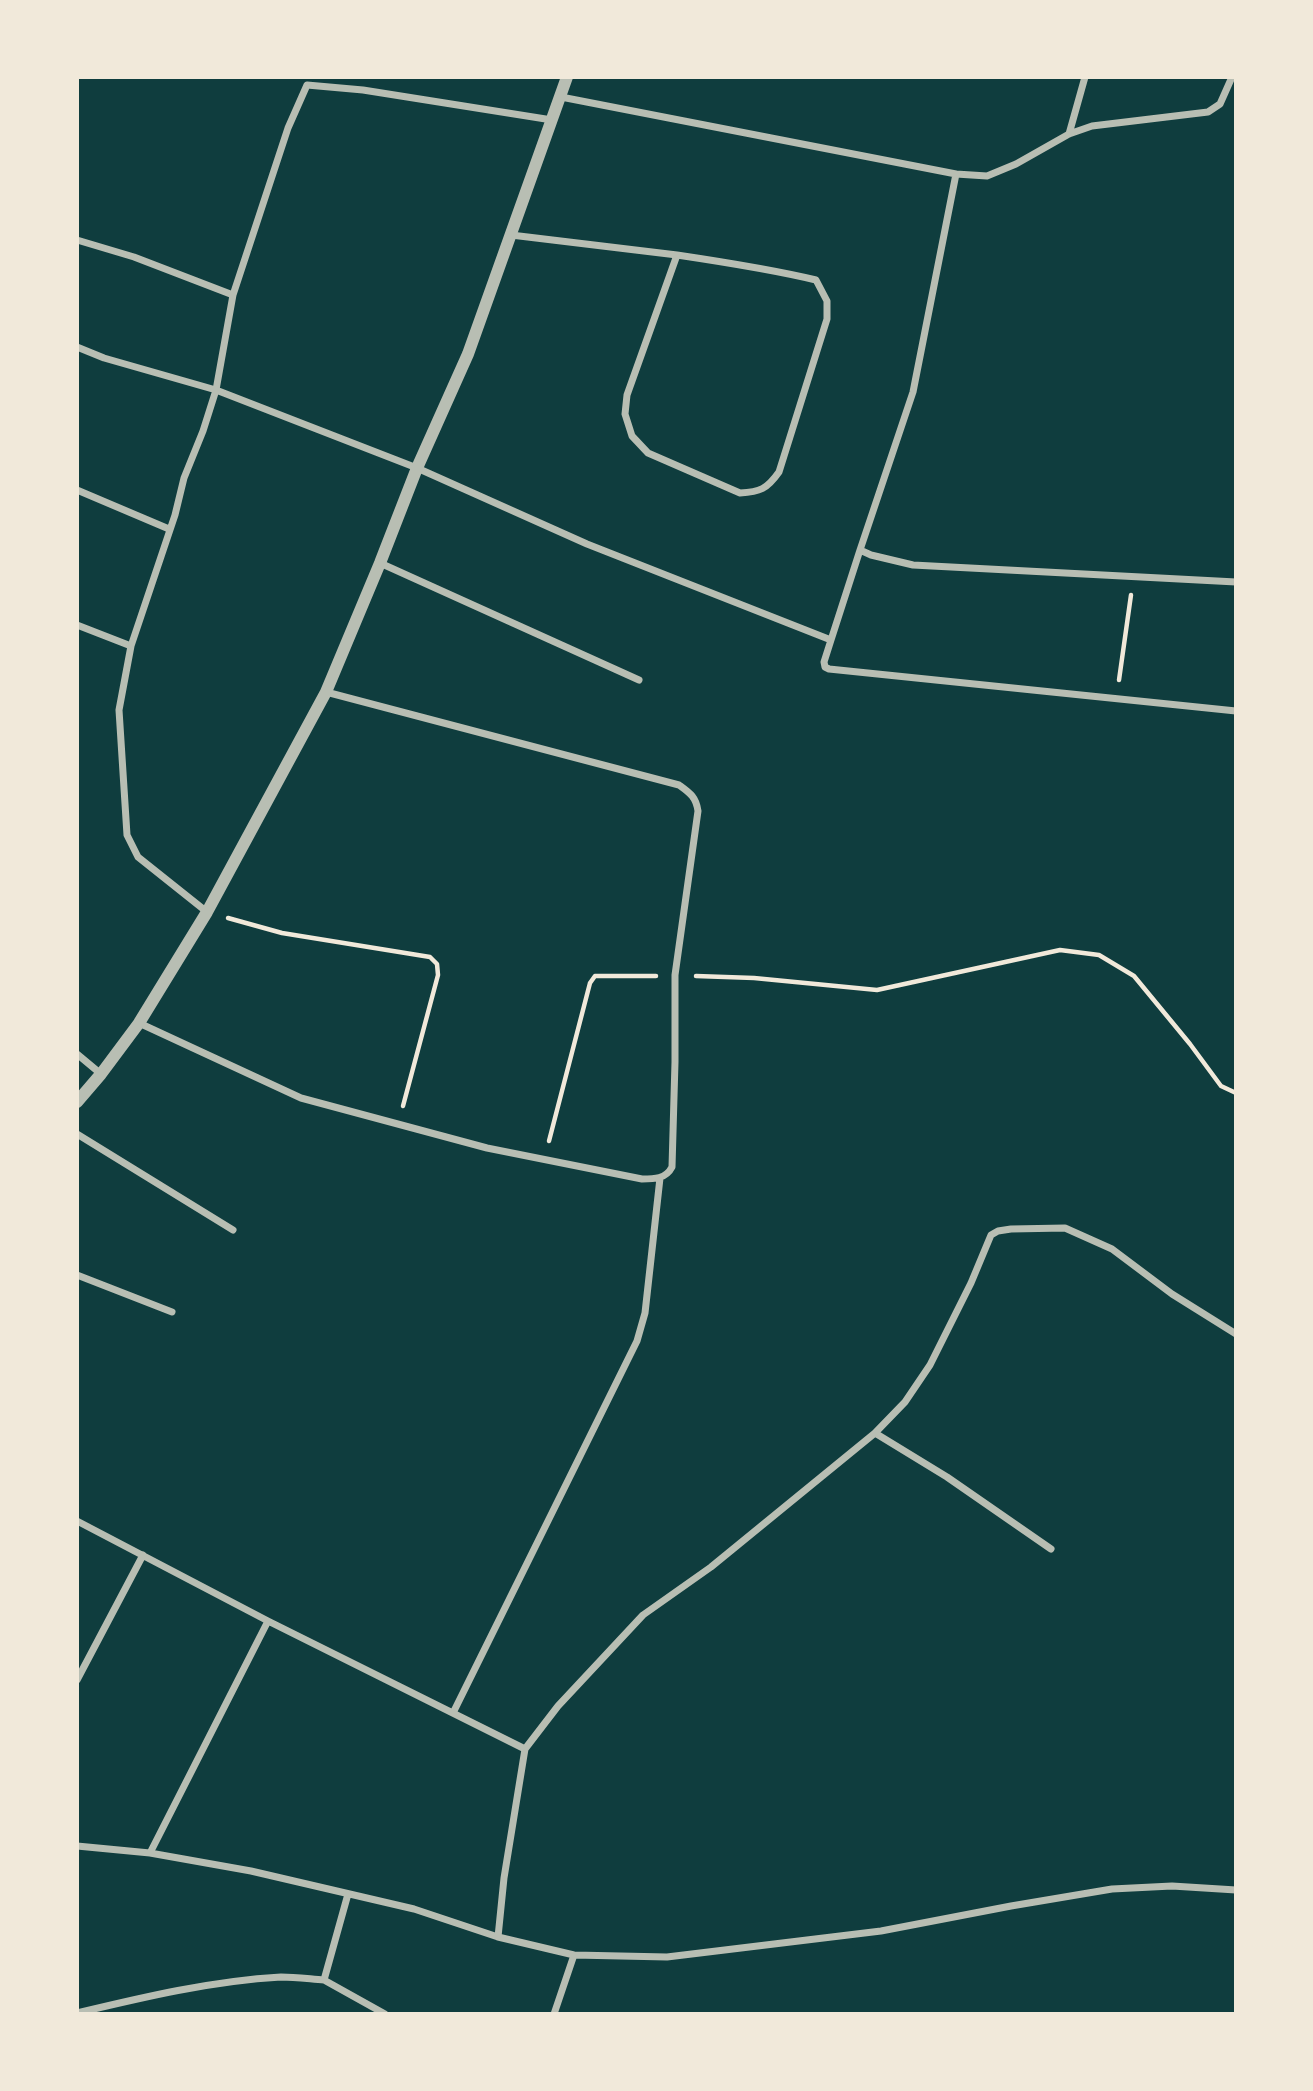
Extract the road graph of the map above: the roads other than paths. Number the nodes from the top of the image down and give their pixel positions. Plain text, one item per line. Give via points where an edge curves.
1 (567, 77) edge
2 (1085, 77) edge
3 (1232, 77) edge
4 (307, 81) edge
5 (561, 97) junction
6 (552, 120) junction
7 (1069, 134) junction
8 (956, 174) junction
9 (512, 235) junction
10 (77, 240) edge
11 (677, 256) junction
12 (233, 295) junction
13 (77, 347) edge
14 (216, 390) junction
15 (417, 468) junction
16 (77, 490) edge
17 (169, 529) junction
18 (860, 550) junction
19 (380, 563) junction
20 (1236, 582) edge
21 (77, 625) edge
22 (831, 640) junction
23 (131, 646) junction
24 (639, 680) dead end
25 (326, 692) junction
26 (1236, 711) edge
27 (207, 912) junction
28 (139, 1023) junction
29 (77, 1054) edge
30 (101, 1074) junction
31 (77, 1102) edge
32 (77, 1134) edge
33 (660, 1178) junction
34 (233, 1230) dead end
35 (77, 1275) edge
36 (172, 1312) dead end
37 (1236, 1334) edge
38 (875, 1433) junction
39 (77, 1521) edge
40 (1051, 1549) dead end
41 (143, 1555) junction
42 (268, 1621) junction
43 (77, 1680) edge
44 (453, 1713) junction
45 (524, 1749) junction
46 (77, 1846) edge
47 (150, 1853) junction
48 (1236, 1890) edge
49 (348, 1894) junction
50 (498, 1937) junction
51 (574, 1955) junction
52 (324, 1980) junction
53 (77, 2013) edge
54 (385, 2014) edge
55 (554, 2014) edge

1 - 5 street
2 - 7 street
3 - 7 street via 1220,104 1208,112 1092,126
4 - 6 street
4 - 12 street
5 - 6 street
5 - 8 street
6 - 9 street
7 - 8 street via 987,176
8 - 18 street via 914,392
9 - 11 street
9 - 15 street via 468,354
10 - 12 street
11 - 11 street via 627,395 625,414 632,436 648,453 740,494 754,492 769,486 779,472 827,319 827,301 816,280
12 - 14 street
13 - 14 street
14 - 15 street
14 - 17 street
15 - 19 street
15 - 22 street via 587,544
16 - 17 street
17 - 23 street
18 - 20 street via 914,565
18 - 22 street
19 - 24 street
19 - 25 street
21 - 23 street
22 - 26 street via 824,662 829,669
23 - 27 street via 119,710 127,835 138,857
25 - 27 street
25 - 33 street via 679,785 693,794 698,811 676,975 672,1167
27 - 28 street
28 - 30 street
28 - 33 street via 301,1098 487,1148 642,1180
29 - 30 street
30 - 31 street
32 - 34 street
33 - 44 street via 645,1314 637,1341
35 - 36 street
37 - 38 street via 1112,1249 1065,1228 998,1231 991,1235 930,1365 905,1402
38 - 40 street
38 - 45 street via 711,1567 643,1615
39 - 41 street
41 - 42 street
41 - 43 street
42 - 44 street
42 - 47 street
44 - 45 street
45 - 50 street
46 - 47 street
47 - 49 street
48 - 51 street via 1112,1889 881,1931 667,1957
49 - 50 street via 414,1909
49 - 52 street
50 - 51 street
51 - 55 street
52 - 53 street via 283,1977 172,1990
52 - 54 street

